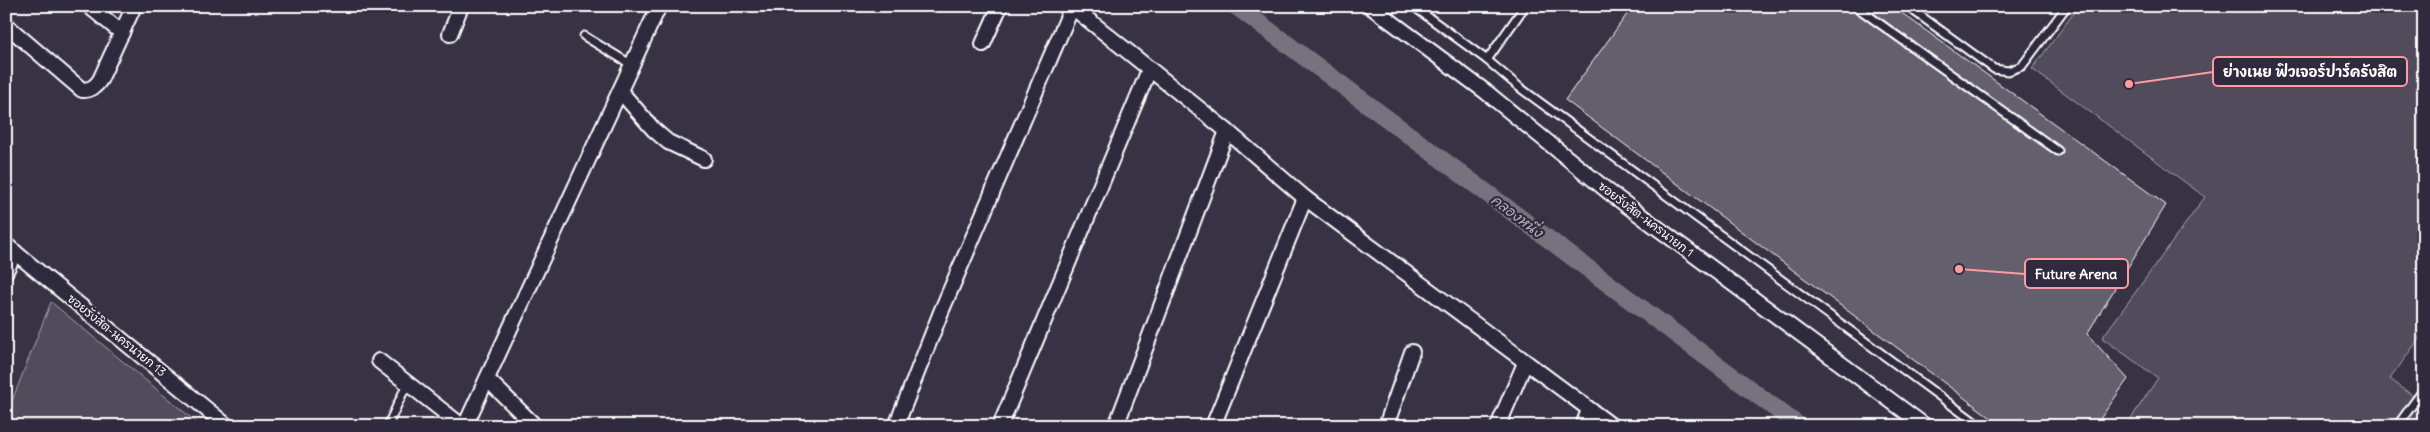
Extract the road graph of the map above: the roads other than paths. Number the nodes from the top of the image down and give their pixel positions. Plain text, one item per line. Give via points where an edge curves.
1 (89, 6) edge
2 (134, 6) edge
3 (461, 6) edge
4 (1000, 6) edge
5 (1370, 6) edge
6 (1413, 6) edge
7 (1525, 6) edge
8 (1854, 6) edge
9 (1907, 6) edge
10 (2067, 6) edge
11 (1072, 7) edge
12 (656, 8) edge
13 (6, 25) edge
14 (122, 33) junction
15 (450, 34) dead end
16 (584, 36) dead end
17 (983, 44) dead end
18 (1487, 60) junction
19 (632, 66) junction
20 (1149, 70) junction
21 (620, 90) junction
22 (1227, 131) junction
23 (2058, 151) dead end
24 (704, 159) dead end
25 (1305, 198) junction
26 (10, 249) edge
27 (6, 271) edge
28 (1412, 352) dead end
29 (379, 361) dead end
30 (1525, 363) junction
31 (488, 380) junction
32 (407, 384) junction
33 (2424, 389) edge
34 (1589, 410) junction
35 (533, 424) dead end
36 (388, 425) edge
37 (227, 426) edge
38 (464, 426) edge
39 (896, 426) edge
40 (1000, 426) edge
41 (1116, 426) edge
42 (1213, 426) edge
43 (1386, 426) edge
44 (1498, 426) edge
45 (1583, 426) edge
46 (1612, 426) edge
47 (1926, 426) edge
48 (1980, 426) edge
49 (2398, 426) edge

1 - 14 street
2 - 14 street
3 - 15 street
4 - 17 street
5 - 47 street, ซอยรังสิต-นครนายก 1 via 1486,92 1609,192
6 - 18 lane
7 - 18 lane
8 - 23 lane
9 - 10 lane via 1994,69 2008,71 2022,66
11 - 20 street
11 - 39 street via 941,312
12 - 19 street
13 - 14 street via 82,90 96,86
16 - 19 lane
18 - 48 lane via 1519,87
19 - 21 street
20 - 22 street
20 - 40 street
21 - 24 street via 668,142
21 - 31 street
22 - 25 street
22 - 41 street
25 - 30 street
25 - 42 street
26 - 27 street
26 - 37 street, ซอยรังสิต-นครนายก 13
28 - 43 street
29 - 32 street
30 - 34 street
30 - 44 street
31 - 35 street
31 - 38 street
32 - 36 lane
32 - 38 street
33 - 49 lane
34 - 45 street
34 - 46 street

